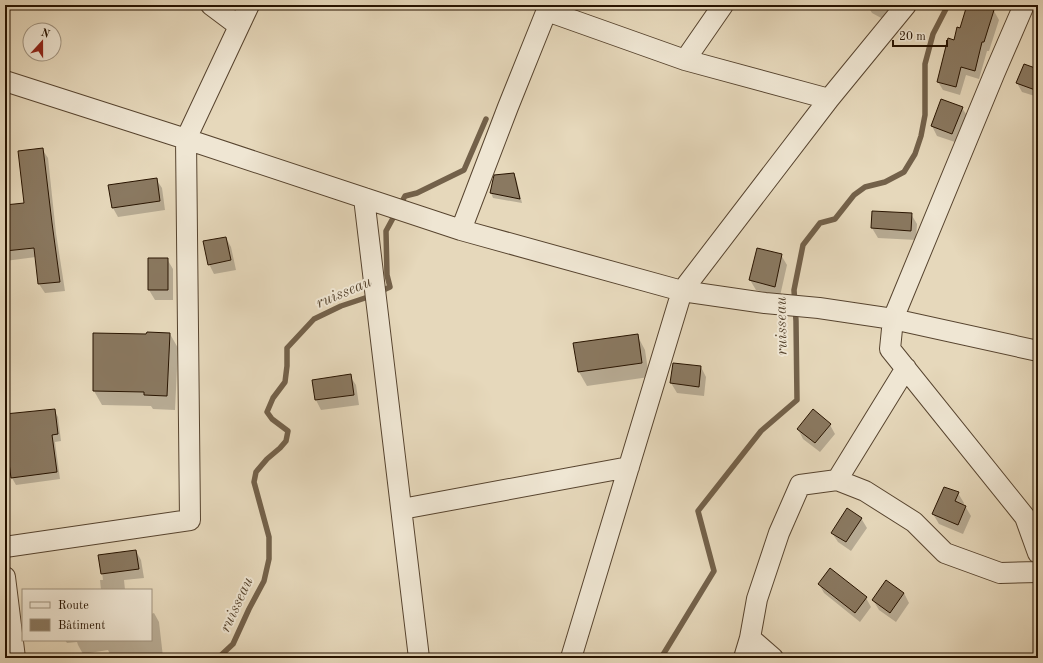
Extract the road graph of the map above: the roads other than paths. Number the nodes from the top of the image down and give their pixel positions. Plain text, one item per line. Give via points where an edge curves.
1 (211, 5) edge
2 (249, 5) edge
3 (723, 5) edge
4 (906, 5) edge
5 (1024, 5) edge
6 (548, 8) edge
7 (239, 26) junction
8 (685, 60) junction
9 (5, 81) edge
10 (830, 99) junction
11 (186, 139) junction
12 (364, 198) junction
13 (461, 230) junction
14 (682, 291) junction
15 (893, 319) junction
16 (1038, 351) edge
17 (906, 368) junction
18 (629, 466) junction
19 (837, 480) junction
20 (402, 509) junction
21 (1031, 522) edge
22 (5, 547) edge
23 (1038, 553) edge
24 (1038, 572) edge
25 (5, 576) edge
26 (750, 638) junction
27 (15, 658) edge
28 (419, 658) edge
29 (571, 658) edge
30 (744, 658) edge
31 (772, 658) edge

1 - 7 street
2 - 7 street
3 - 8 street
4 - 10 street
5 - 15 street
6 - 8 street
6 - 13 street
7 - 11 street
8 - 10 street
9 - 11 street
10 - 14 street
11 - 12 street
11 - 22 street via 190,520
12 - 13 street
12 - 20 street
13 - 14 street
14 - 15 street
14 - 18 street
15 - 16 street
15 - 17 street via 890,349
17 - 19 street
17 - 21 street
18 - 20 street
18 - 29 street
19 - 24 street via 865,491 914,522 945,553 1000,573
19 - 26 street via 800,485 779,533 760,592
20 - 28 street
21 - 23 street
25 - 27 street
26 - 30 street
26 - 31 street

